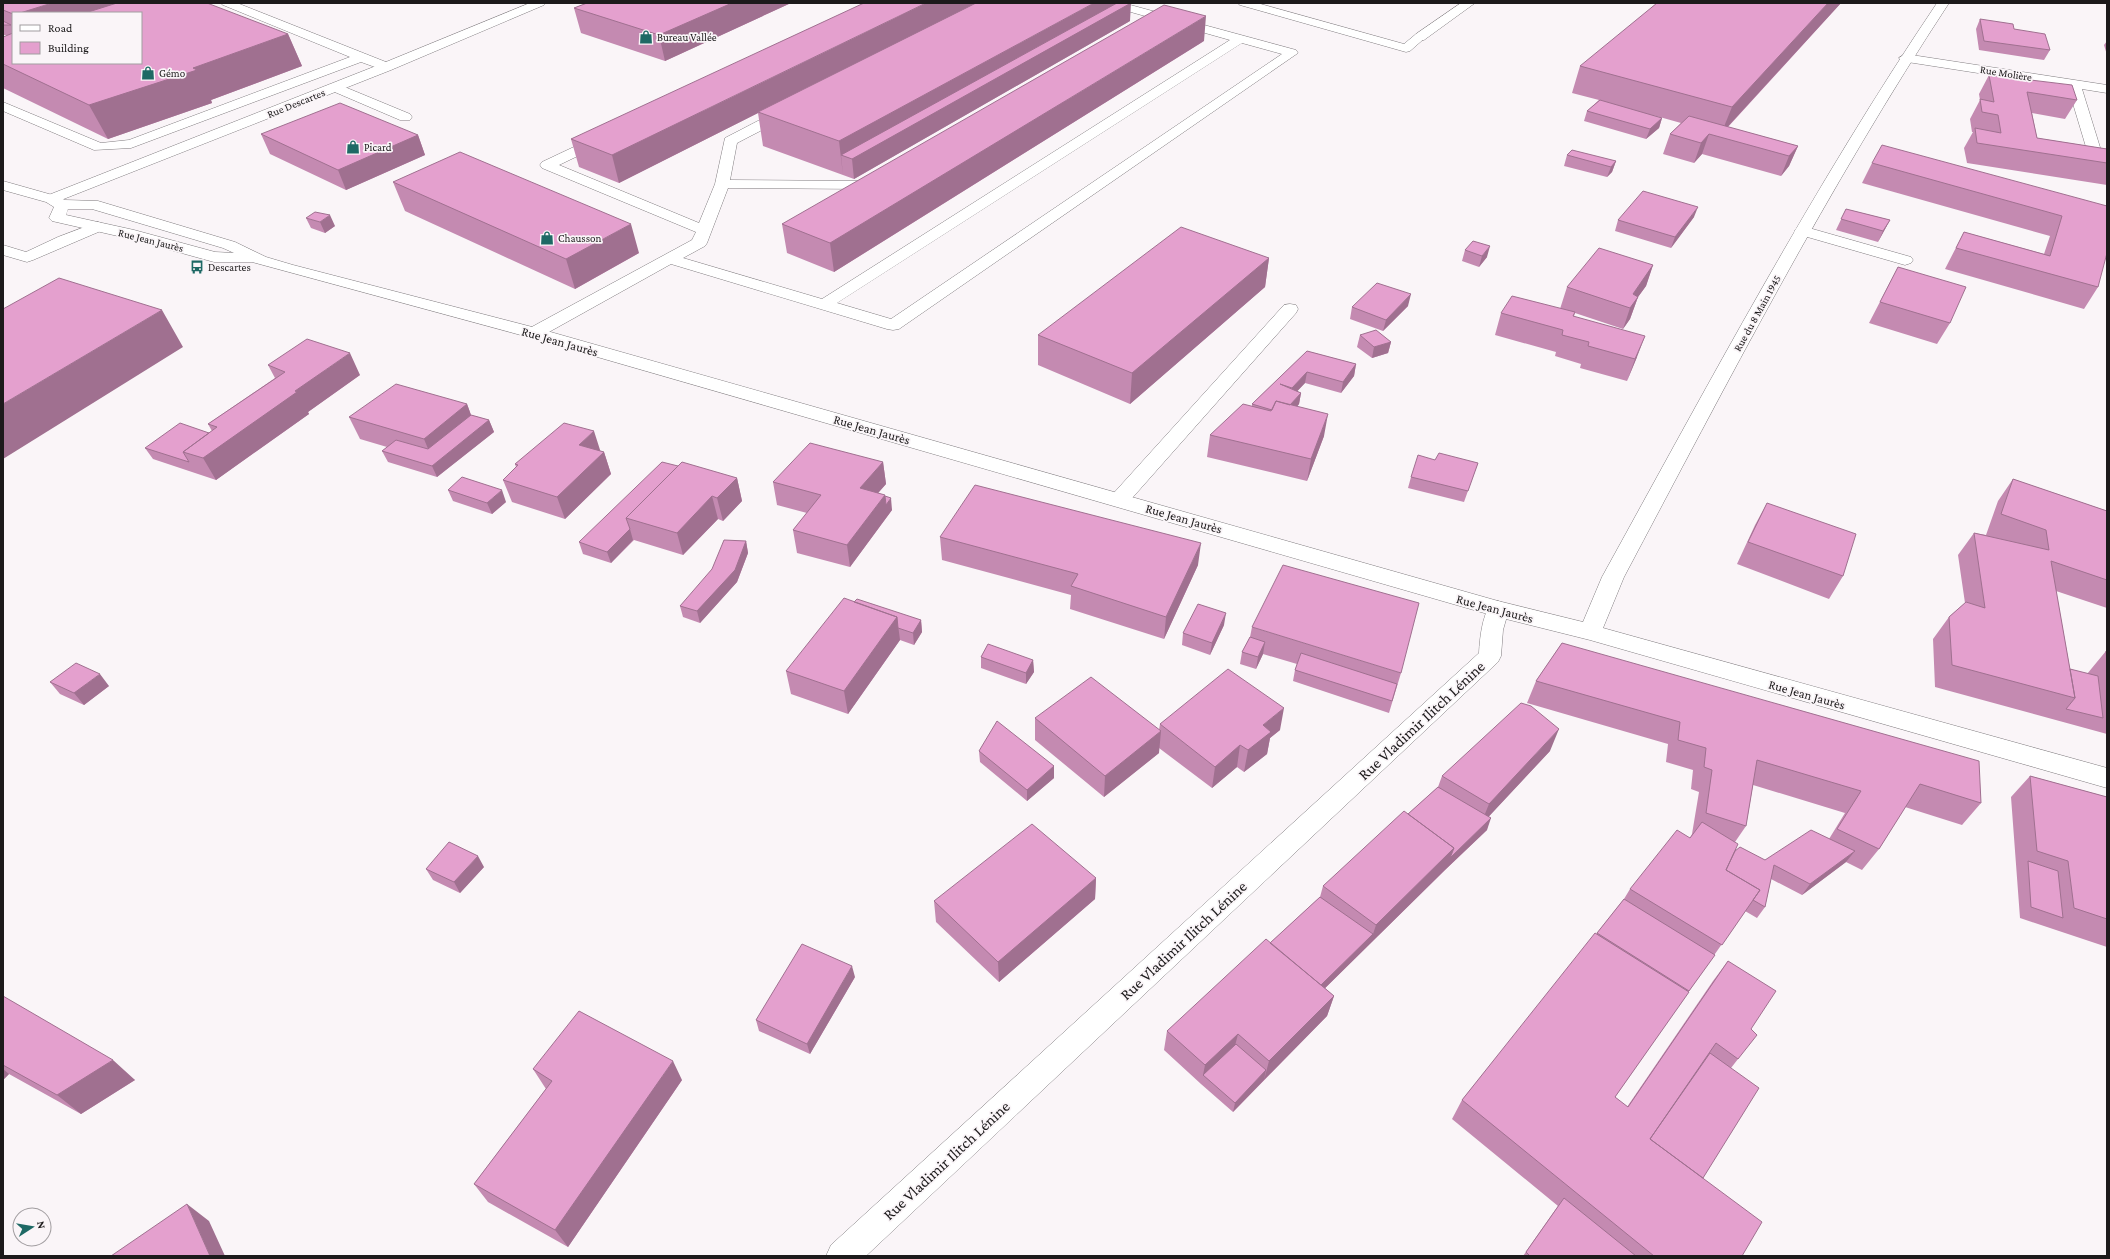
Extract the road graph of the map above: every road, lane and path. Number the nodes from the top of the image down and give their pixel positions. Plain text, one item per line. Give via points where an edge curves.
1 (227, 3) edge
2 (540, 3) edge
3 (1110, 3) edge
4 (1244, 3) edge
5 (1469, 3) edge
6 (1943, 3) edge
7 (1157, 16) junction
8 (1143, 24) edge
9 (1240, 39) junction
10 (362, 57) junction
11 (1905, 58) junction
12 (386, 67) junction
13 (2074, 84) junction
14 (335, 87) junction
15 (2107, 89) edge
16 (800, 105) edge
17 (3, 106) edge
18 (405, 117) dead end
19 (178, 126) junction
20 (615, 133) edge
21 (207, 138) junction
22 (2096, 157) edge
23 (888, 173) edge
24 (722, 184) junction
25 (3, 186) edge
26 (57, 202) junction
27 (98, 227) junction
28 (704, 230) junction
29 (1802, 231) junction
30 (3, 250) edge
31 (670, 259) junction
32 (260, 260) junction
33 (1904, 260) dead end
34 (823, 304) junction
35 (1290, 309) dead end
36 (534, 333) junction
37 (1119, 500) junction
38 (1498, 609) junction
39 (1590, 632) junction
40 (2107, 778) edge
41 (842, 1256) edge

1 - 10 main road
2 - 12 main road, Rue Descartes
3 - 7 main road
4 - 5 main road via 1406,48
6 - 11 main road, Rue du 8 Main 1945
7 - 8 main road
7 - 9 main road
9 - 34 main road
9 - 34 main road via 1292,53 893,325
10 - 12 main road
10 - 19 main road
11 - 13 main road, Rue Molière
11 - 29 main road, Rue du 8 Main 1945
12 - 14 main road, Rue Descartes
13 - 15 main road, Rue Molière
13 - 22 main road
14 - 18 main road
14 - 21 main road, Rue Descartes
16 - 24 main road via 730,141
17 - 19 main road via 99,147 131,144
19 - 21 main road
20 - 28 main road via 547,165
21 - 26 main road, Rue Descartes
23 - 24 main road via 867,185
24 - 28 main road
25 - 26 main road, Rue Jean Jaurès
26 - 27 main road, Rue Jean Jaurès via 57,218
26 - 32 main road, Rue Jean Jaurès via 93,204 229,245
27 - 30 main road via 27,257
27 - 32 main road, Rue Jean Jaurès via 214,257
28 - 31 main road via 699,244
29 - 33 main road
29 - 39 main road, Rue du 8 Main 1945 via 1613,577
31 - 34 main road
31 - 36 main road
32 - 36 main road, Rue Jean Jaurès
35 - 37 main road
36 - 37 main road, Rue Jean Jaurès
37 - 38 main road, Rue Jean Jaurès
38 - 39 main road, Rue Jean Jaurès
38 - 41 main road, Rue Vladimir Ilitch Lénine via 1492,630 1490,656
39 - 40 main road, Rue Jean Jaurès

